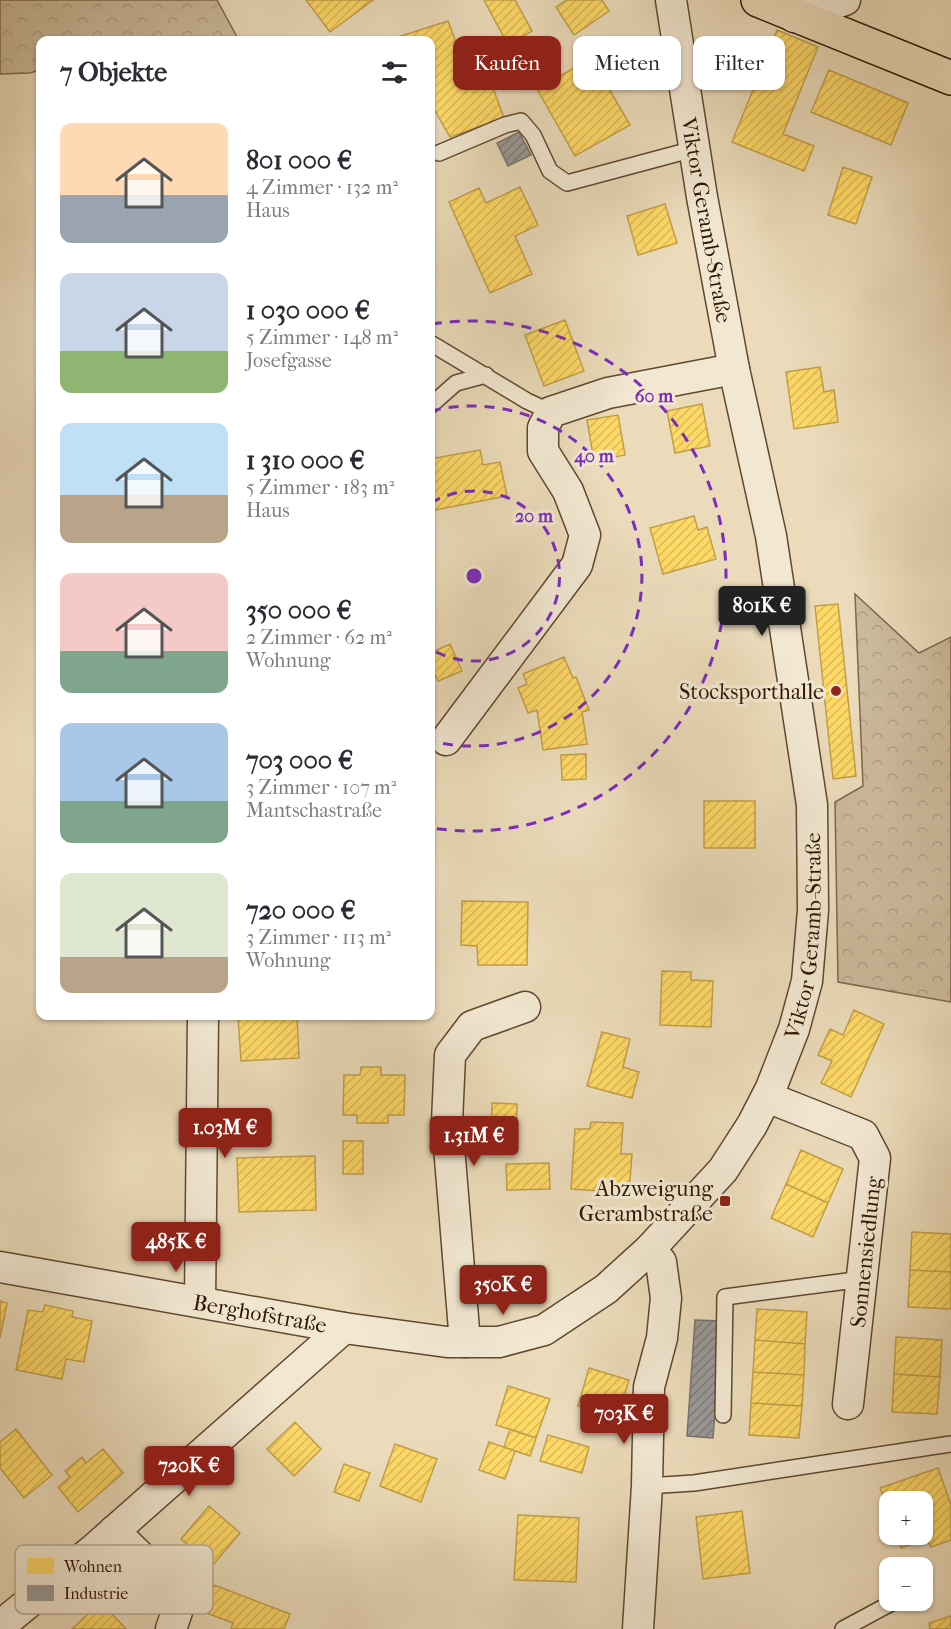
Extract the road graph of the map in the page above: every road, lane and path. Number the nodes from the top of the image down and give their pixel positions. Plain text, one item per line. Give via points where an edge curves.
1 (671, 0) edge
2 (758, 0) edge
3 (845, 0) edge
4 (794, 17) junction
5 (951, 78) edge
6 (694, 149) junction
7 (439, 153) dead end
8 (435, 346) edge
9 (734, 369) junction
10 (486, 375) junction
11 (435, 402) edge
12 (551, 412) junction
13 (446, 740) dead end
14 (525, 1007) dead end
15 (203, 1020) edge
16 (767, 1097) junction
17 (650, 1249) junction
18 (0, 1267) edge
19 (863, 1280) junction
20 (200, 1302) junction
21 (344, 1328) junction
22 (465, 1342) junction
23 (848, 1404) dead end
24 (723, 1415) dead end
25 (951, 1444) edge
26 (647, 1486) junction
27 (114, 1531) junction
28 (97, 1545) edge
29 (128, 1545) edge
30 (879, 1610) edge
31 (15, 1614) edge
32 (176, 1614) edge
33 (0, 1626) edge
34 (171, 1629) edge
35 (638, 1629) edge
36 (843, 1629) edge

1 - 6 street, Viktor Geramb-Straße
2 - 4 main road
3 - 4 street
4 - 5 main road
6 - 7 lane via 567,183 550,171 533,135 521,121
6 - 9 street, Viktor Geramb-Straße
8 - 10 lane
9 - 12 street via 608,393
9 - 16 street, Viktor Geramb-Straße via 771,536 812,805 813,910 807,981 794,1029
10 - 11 lane via 456,383
10 - 12 lane
12 - 13 street via 543,428 543,451 568,491 585,536 577,565
14 - 22 street via 472,1026 450,1055 447,1122
15 - 20 street
16 - 17 street, Viktor Geramb-Straße via 723,1170
16 - 19 street, Sonnensiedlung via 863,1135 875,1158
17 - 22 street, Viktor Geramb-Straße via 606,1289 544,1329 499,1342
17 - 26 street via 661,1262 666,1298 662,1338 649,1387
18 - 20 street, Berghofstraße
19 - 23 street, Sonnensiedlung
19 - 24 lane via 725,1297
20 - 21 street, Berghofstraße
21 - 22 street, Viktor Geramb-Straße
21 - 27 street
25 - 26 lane via 694,1483
26 - 35 street
27 - 28 street
27 - 29 street
30 - 36 lane
31 - 33 street
32 - 34 street

